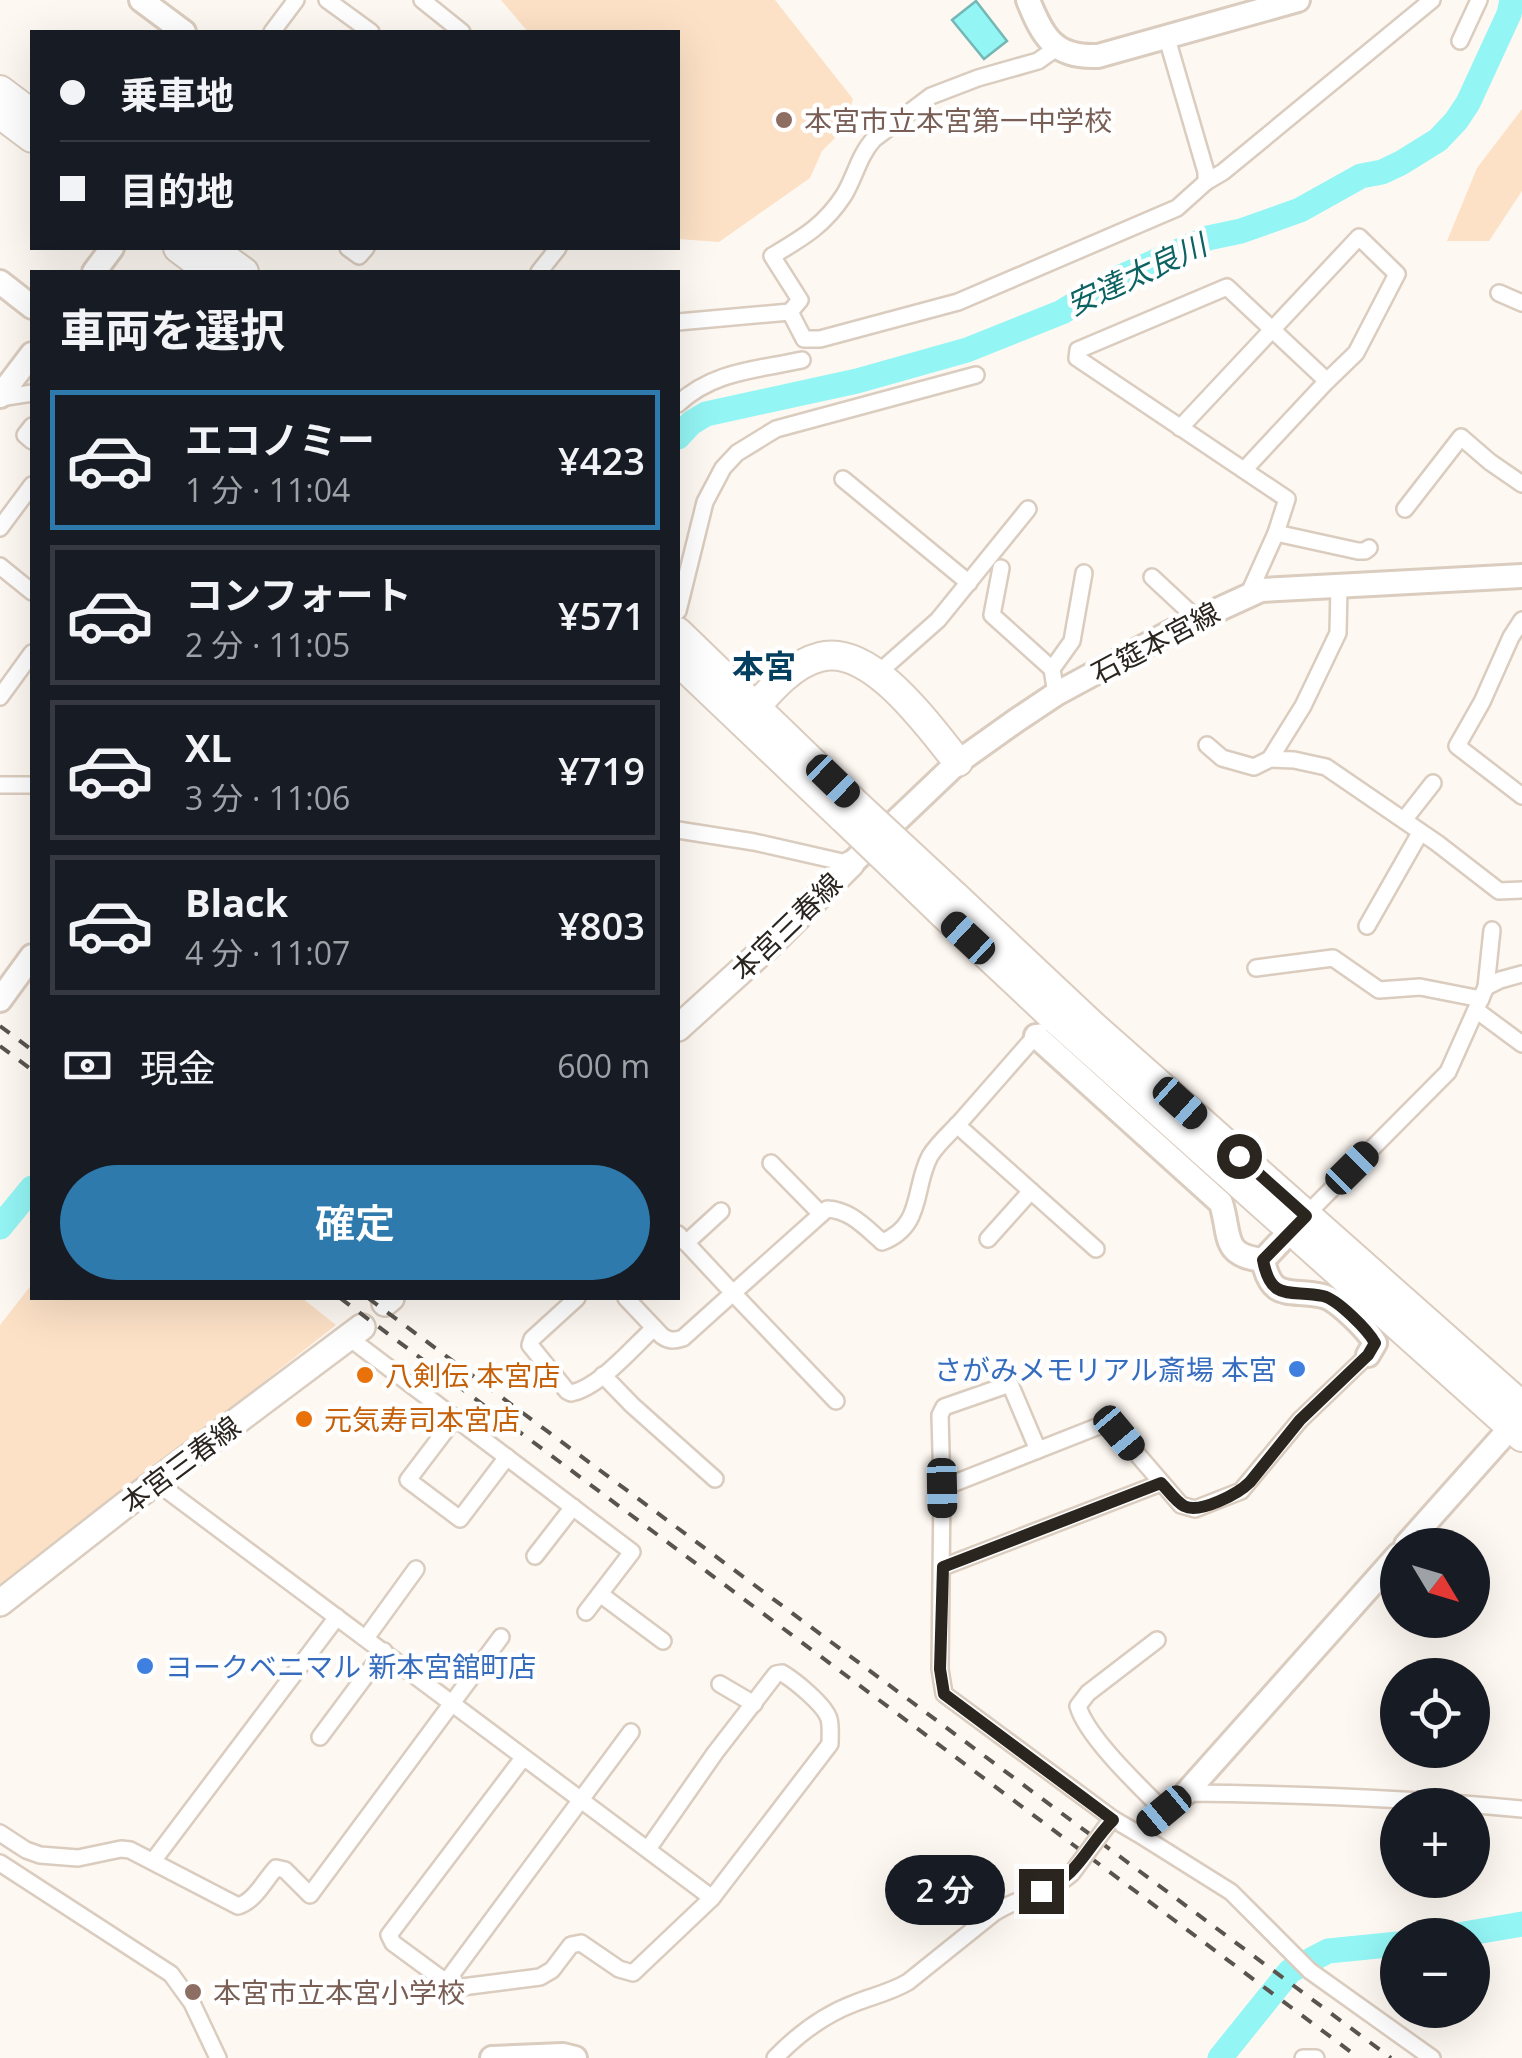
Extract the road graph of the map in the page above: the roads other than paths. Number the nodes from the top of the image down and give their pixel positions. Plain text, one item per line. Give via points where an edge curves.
1 (141, 0) edge
2 (296, 0) edge
3 (327, 0) edge
4 (422, 0) edge
5 (1028, 0) edge
6 (1298, 0) edge
7 (1432, 0) edge
8 (1479, 0) edge
9 (181, 30) edge
10 (274, 30) edge
11 (369, 30) edge
12 (460, 30) edge
13 (1166, 35) junction
14 (1460, 41) dead end
15 (1058, 47) junction
16 (0, 90) edge
17 (30, 112) edge
18 (0, 114) edge
19 (30, 136) edge
20 (1206, 182) junction
21 (181, 250) edge
22 (214, 250) edge
23 (556, 250) edge
24 (207, 270) edge
25 (241, 270) edge
26 (541, 270) edge
27 (0, 282) edge
28 (1499, 292) dead end
29 (1522, 302) edge
30 (30, 304) edge
31 (790, 312) junction
32 (680, 322) edge
33 (1272, 330) junction
34 (30, 357) edge
35 (802, 360) dead end
36 (976, 375) dead end
37 (1327, 381) junction
38 (30, 393) edge
39 (0, 397) edge
40 (680, 402) edge
41 (1180, 428) junction
42 (1244, 470) junction
43 (844, 479) dead end
44 (1522, 484) edge
45 (30, 488) edge
46 (1028, 509) dead end
47 (1404, 509) dead end
48 (0, 528) edge
49 (1276, 533) junction
50 (1369, 548) dead end
51 (0, 566) edge
52 (1001, 568) dead end
53 (1084, 572) dead end
54 (1152, 576) dead end
55 (1522, 576) edge
56 (969, 583) junction
57 (1339, 587) junction
58 (30, 590) edge
59 (1249, 593) junction
60 (680, 604) edge
61 (1196, 618) junction
62 (1522, 620) edge
63 (680, 634) edge
64 (30, 657) edge
65 (680, 662) edge
66 (1052, 669) junction
67 (877, 674) junction
68 (1056, 694) junction
69 (0, 697) edge
70 (749, 714) junction
71 (1207, 745) dead end
72 (1270, 759) junction
73 (958, 762) junction
74 (1434, 783) dead end
75 (30, 786) edge
76 (1, 788) edge
77 (1522, 796) edge
78 (1404, 820) junction
79 (680, 830) edge
80 (1420, 832) junction
81 (851, 864) junction
82 (1522, 890) edge
83 (947, 903) junction
84 (1367, 926) dead end
85 (1492, 930) dead end
86 (30, 959) edge
87 (1256, 968) dead end
88 (1522, 974) edge
89 (1481, 999) junction
90 (0, 1000) edge
91 (680, 1026) edge
92 (1044, 1027) junction
93 (1522, 1044) edge
94 (957, 1125) junction
95 (771, 1164) dead end
96 (1031, 1191) junction
97 (721, 1210) dead end
98 (820, 1213) junction
99 (1298, 1224) junction
100 (682, 1239) edge
101 (988, 1239) dead end
102 (1096, 1250) dead end
103 (1263, 1260) junction
104 (733, 1293) junction
105 (575, 1300) edge
106 (628, 1300) edge
107 (654, 1328) junction
108 (355, 1332) joint
109 (1368, 1355) joint
110 (604, 1374) junction
111 (836, 1401) dead end
112 (455, 1418) junction
113 (1520, 1421) edge
114 (1038, 1450) junction
115 (507, 1457) junction
116 (715, 1479) dead end
117 (156, 1482) junction
118 (1161, 1483) junction
119 (942, 1488) junction
120 (573, 1507) junction
121 (1422, 1528) edge
122 (534, 1556) dead end
123 (943, 1567) junction
124 (416, 1569) dead end
125 (1380, 1575) edge
126 (600, 1594) junction
127 (0, 1602) edge
128 (586, 1612) dead end
129 (337, 1617) junction
130 (500, 1636) dead end
131 (366, 1638) junction
132 (1157, 1640) dead end
133 (663, 1641) dead end
134 (384, 1652) junction
135 (720, 1684) dead end
136 (754, 1704) junction
137 (452, 1705) junction
138 (631, 1732) dead end
139 (320, 1738) dead end
140 (523, 1758) junction
141 (1186, 1792) junction
142 (580, 1800) junction
143 (1522, 1809) edge
144 (1164, 1811) junction
145 (1111, 1821) junction
146 (0, 1832) edge
147 (1137, 1833) junction
148 (648, 1849) junction
149 (152, 1861) junction
150 (0, 1863) edge
151 (712, 1898) junction
152 (446, 1982) junction
153 (218, 2058) edge
154 (492, 2058) edge
155 (575, 2058) edge
156 (775, 2058) edge
157 (1303, 2058) edge
158 (1316, 2058) edge
159 (1432, 2058) edge

1 - 9 street
2 - 10 street
3 - 11 street
4 - 12 street
5 - 15 street via 1040,29
6 - 13 street
7 - 20 street
8 - 14 street
13 - 15 street via 1098,56
13 - 20 street
15 - 31 street via 1038,61 931,96 874,140 844,195 815,230 772,256 800,300
16 - 17 highway
18 - 19 highway
20 - 31 street via 1177,208 958,302 813,340 804,339
21 - 24 highway
22 - 25 highway
23 - 26 street
27 - 30 street
28 - 29 street
31 - 32 street
33 - 37 street
33 - 37 street via 1359,238 1397,274 1356,353
33 - 41 street
33 - 41 street via 1227,287 1078,350 1077,358
34 - 39 street
35 - 40 street via 727,374
36 - 60 street via 776,429 737,453 706,502
37 - 42 street
38 - 39 street
41 - 42 street
42 - 49 street via 1287,500
43 - 56 street
44 - 47 street via 1461,438
45 - 48 street
46 - 56 street
49 - 50 street
49 - 59 street
51 - 58 street
52 - 66 street via 992,615
53 - 66 street via 1072,641
54 - 61 street
55 - 57 street, 石筵本宮線
56 - 67 street
57 - 59 street, 石筵本宮線
57 - 72 street via 1338,632
59 - 61 street, 石筵本宮線
61 - 68 street, 石筵本宮線
62 - 77 street via 1458,746
63 - 70 highway
64 - 69 street
65 - 70 highway
66 - 68 street
67 - 70 highway via 847,656 819,657 789,674
67 - 73 highway
68 - 73 street, 石筵本宮線
70 - 83 highway, bridge
71 - 72 street via 1222,758 1254,767
72 - 78 street via 1326,767
73 - 81 street, 石筵本宮線
74 - 78 street
75 - 76 street
78 - 80 street
79 - 81 street
80 - 82 street via 1499,890
80 - 84 street
81 - 91 main road, 本宮三春線
83 - 92 highway
83 - 99 highway via 1091,1024
85 - 89 street
86 - 90 street
87 - 89 street via 1333,958 1378,990 1420,987
88 - 89 street via 1500,980
89 - 93 street
89 - 99 street via 1448,1072
92 - 94 street
92 - 99 highway
92 - 103 street via 1221,1203 1234,1250
94 - 96 street
94 - 98 street via 930,1157 916,1204 896,1235 882,1242 852,1216
95 - 98 street
96 - 101 street
96 - 102 street
97 - 100 street
98 - 104 street
99 - 103 street
99 - 113 highway
100 - 104 street
103 - 109 street via 1275,1288 1326,1296 1359,1323 1375,1343
104 - 107 street via 683,1338 667,1339
104 - 111 street
105 - 110 street via 530,1344 571,1394
106 - 107 street
107 - 110 street
108 - 112 street
108 - 117 main road, 本宮三春線
109 - 118 street via 1300,1420 1241,1491 1195,1509
110 - 116 street
112 - 115 street
112 - 115 street via 408,1480 460,1519
113 - 121 street
114 - 118 street via 1110,1426
114 - 119 street
114 - 119 street via 1010,1384 944,1408
115 - 120 street
117 - 127 main road, 本宮三春線
117 - 129 street
118 - 123 street
119 - 123 street
120 - 122 street
120 - 126 street via 632,1552
123 - 145 street via 944,1694
124 - 131 street
125 - 141 street
126 - 128 street
126 - 133 street
129 - 131 street
129 - 149 street
130 - 137 street
131 - 134 street
132 - 144 street via 1078,1706 1117,1763
134 - 137 street
134 - 139 street
135 - 136 street
136 - 148 street
136 - 151 street via 782,1672 829,1717 830,1744
137 - 140 street
137 - 149 street via 310,1895 276,1868 238,1906
138 - 142 street
140 - 142 street
140 - 152 street via 389,1936
141 - 143 street
141 - 144 street
142 - 148 street
142 - 152 street
144 - 147 street
145 - 147 street
145 - 156 street, bridge via 1054,1886 994,1913 894,1990 800,2033
146 - 149 street via 40,1854 78,1858 121,1849
147 - 159 street via 1230,1892 1304,1965
148 - 151 street
150 - 153 street via 171,1974
151 - 152 street via 633,1973 580,1942 540,1977 462,1987
154 - 155 street
157 - 158 street

